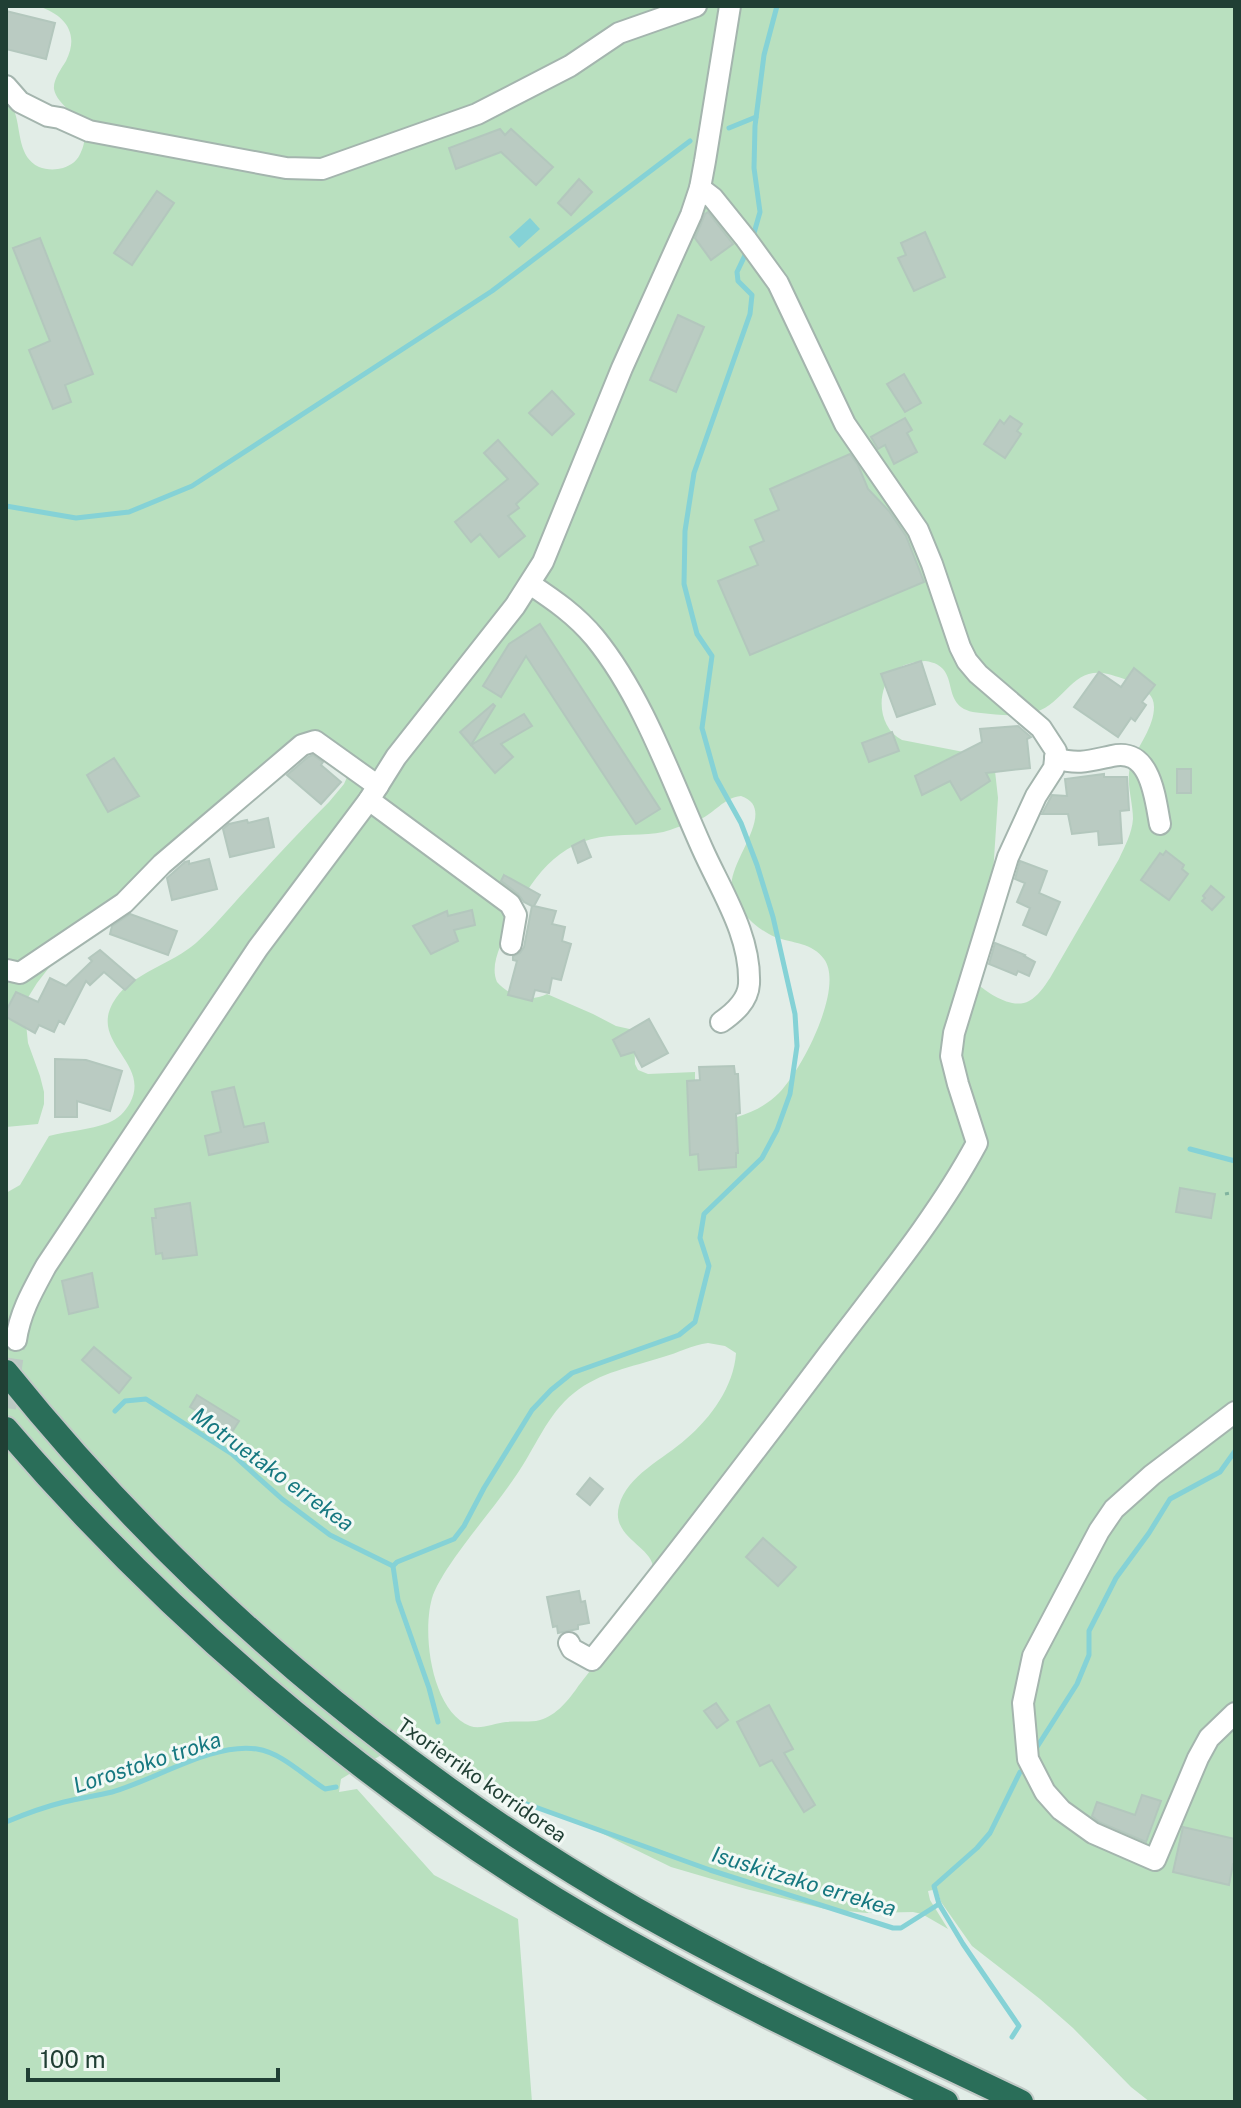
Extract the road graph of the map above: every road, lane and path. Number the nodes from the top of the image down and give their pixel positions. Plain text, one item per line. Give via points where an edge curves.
1 (696, 6) edge
2 (730, 6) edge
3 (6, 86) edge
4 (700, 188) junction
5 (530, 584) junction
6 (1055, 758) junction
7 (373, 793) junction
8 (1160, 824) dead end
9 (511, 944) dead end
10 (7, 970) edge
11 (721, 1022) dead end
12 (1235, 1192) edge
13 (1225, 1194) dead end
14 (16, 1340) tunnel mouth
15 (6, 1372) edge
16 (1235, 1412) edge
17 (6, 1429) edge
18 (569, 1643) dead end
19 (1235, 1713) edge
20 (946, 2102) edge
21 (1021, 2102) edge

1 - 3 street via 619,33 570,66 477,114 322,169 286,168 89,131 20,102
2 - 4 street
4 - 5 street
4 - 6 street via 778,283 845,424 918,530 967,661 1041,728
5 - 7 street
5 - 11 street via 571,612 615,665 730,903 749,962 749,989 738,1009
6 - 8 street via 1072,763 1131,757 1152,783
6 - 18 street via 1008,857 954,1033 951,1056 977,1143 903,1257 592,1660
7 - 9 street via 510,904 516,915
7 - 10 street via 315,741 302,745 124,903 20,973
7 - 14 street via 258,948 46,1266 29,1296
12 - 13 path
15 - 21 highway, Txorierriko korridorea via 93,1475 210,1593 322,1692 435,1779 533,1847 665,1926
16 - 19 street via 1152,1475 1114,1509 1099,1531 1033,1656 1023,1703 1028,1759 1061,1810 1093,1833 1155,1860 1198,1758 1209,1738
17 - 20 highway via 72,1504 184,1615 301,1717 415,1805 528,1882 639,1948

